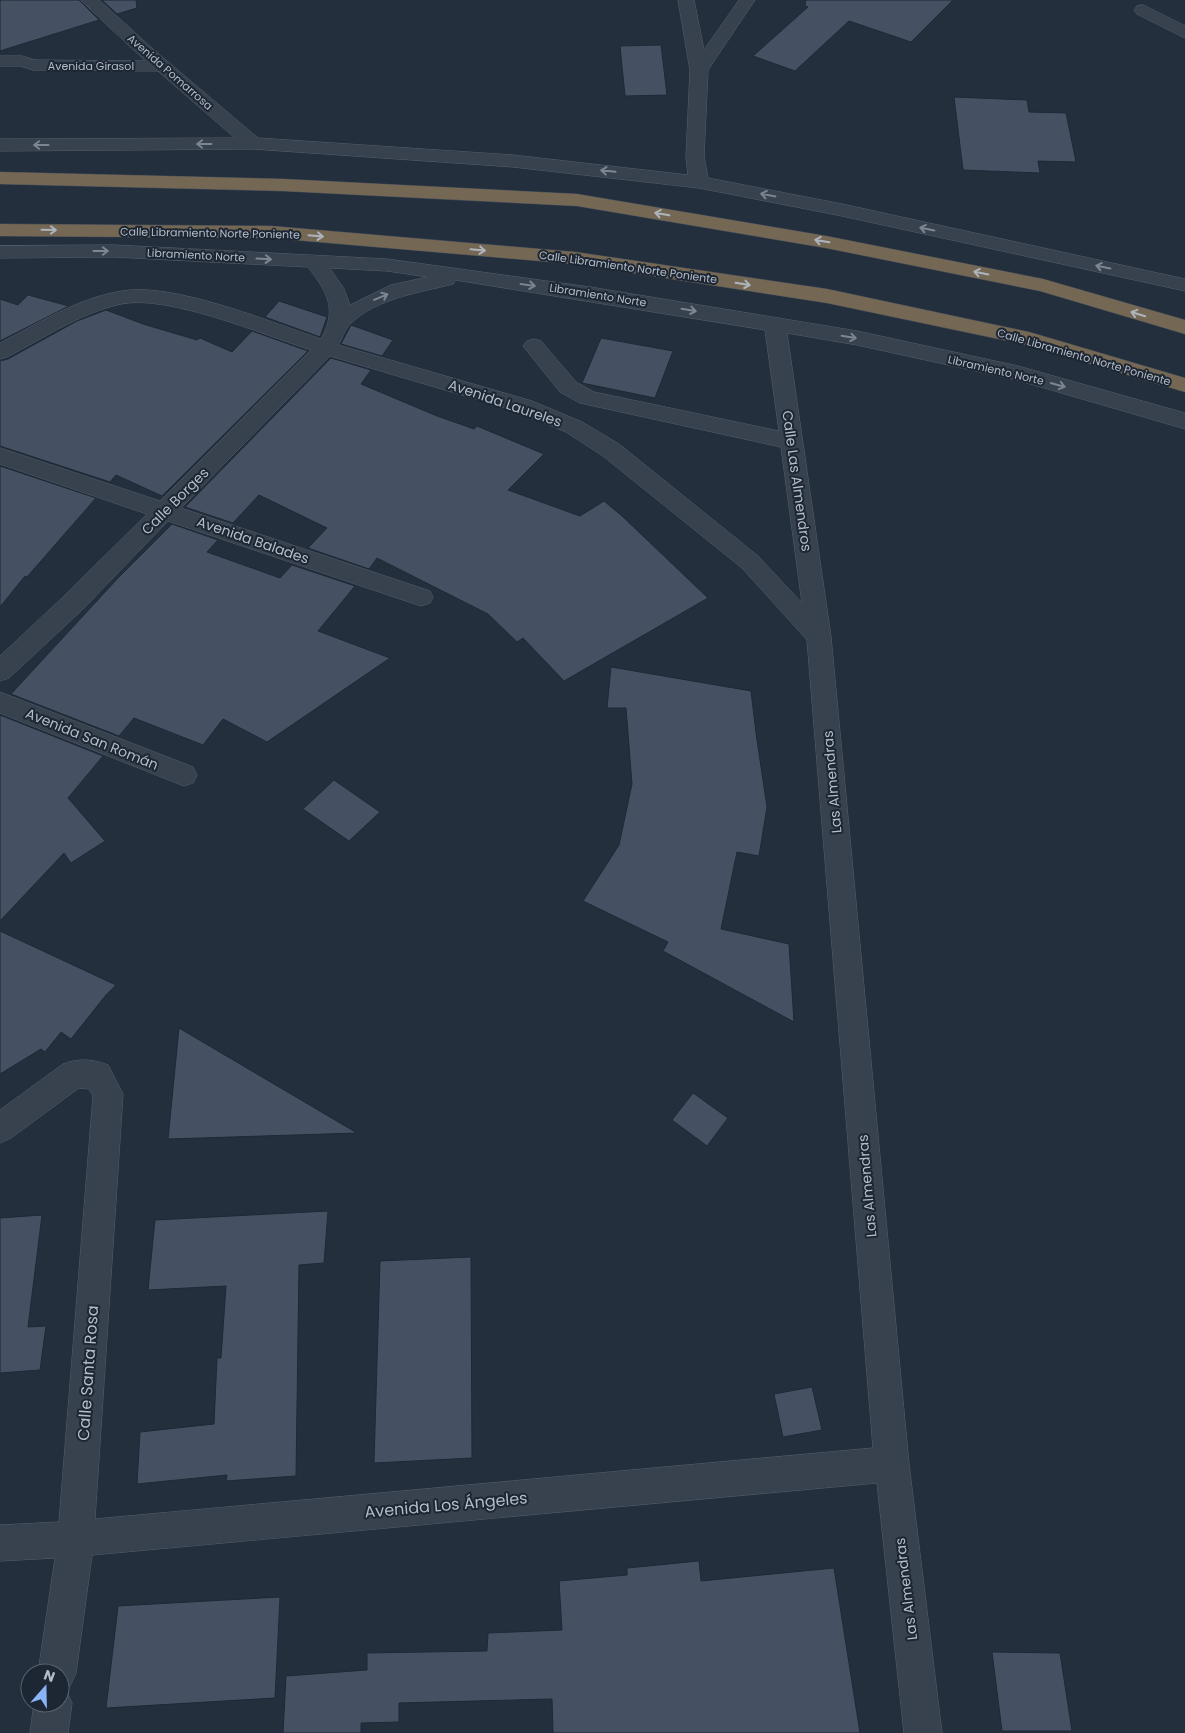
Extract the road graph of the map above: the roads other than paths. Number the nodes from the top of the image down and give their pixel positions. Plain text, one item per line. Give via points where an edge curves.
1 (90, 0) edge
2 (686, 0) edge
3 (747, 0) edge
4 (1143, 10) dead end
5 (1185, 33) edge
6 (148, 54) junction
7 (0, 61) edge
8 (22, 61) junction
9 (162, 66) junction
10 (699, 70) junction
11 (252, 143) junction
12 (0, 145) edge
13 (0, 178) edge
14 (699, 182) junction
15 (0, 230) edge
16 (0, 252) edge
17 (314, 261) junction
18 (463, 275) junction
19 (1185, 285) edge
20 (340, 322) junction
21 (775, 324) junction
22 (1185, 327) edge
23 (534, 346) dead end
24 (326, 348) junction
25 (0, 352) edge
26 (1185, 385) edge
27 (1185, 422) edge
28 (791, 441) junction
29 (0, 456) edge
30 (166, 511) junction
31 (420, 597) dead end
32 (819, 637) junction
33 (0, 672) edge
34 (0, 702) edge
35 (184, 775) dead end
36 (0, 1128) edge
37 (892, 1464) junction
38 (76, 1539) junction
39 (0, 1543) edge
40 (58, 1663) edge
41 (51, 1713) edge
42 (48, 1733) edge
43 (923, 1733) edge

1 - 6 street, Avenida Pomarrosa
2 - 10 street
3 - 10 street
4 - 5 street
6 - 8 street, Avenida Girasol via 33,54
6 - 9 street, Avenida Pomarrosa
7 - 8 street, Avenida Girasol
8 - 9 street, Avenida Girasol via 33,65
9 - 11 street, Avenida Pomarrosa
10 - 14 street via 695,157
11 -> 12 street
14 -> 11 street via 513,161
22 -> 13 highway via 1044,285 826,242 577,200 283,185
19 -> 14 street
15 -> 26 highway, Calle Libramiento Norte Poniente via 271,232 576,258 827,296 1029,339
16 -> 17 street, Libramiento Norte via 114,251
17 - 18 street, Libramiento Norte via 387,265
17 - 20 street via 333,287 340,304
20 -> 18 street, Calle Borges via 366,304 398,290
18 -> 21 street, Libramiento Norte
20 - 24 street, Calle Borges
21 -> 27 street, Libramiento Norte via 1018,373
21 - 28 street, Calle Las Almendros
23 - 28 street via 568,387 588,398
24 - 25 street, Avenida Laureles via 201,307 141,296 123,297 80,310
24 - 30 street, Calle Borges
24 - 32 street, Avenida Laureles via 524,406 574,427 612,450 750,562
28 - 32 street, Calle Las Almendros
29 - 30 street, Avenida Balades
30 - 31 street, Avenida Balades
30 - 33 street, Calle Borges
32 - 37 street, Las Almendras
34 - 35 street, Avenida San Román
36 - 38 street, Calle Santa Rosa via 74,1074 97,1075 108,1094
37 - 38 street, Avenida Los Ángeles
37 - 43 street, Las Almendras
38 - 39 street, Avenida Los Ángeles
38 - 40 street, Calle Santa Rosa
41 - 42 street

